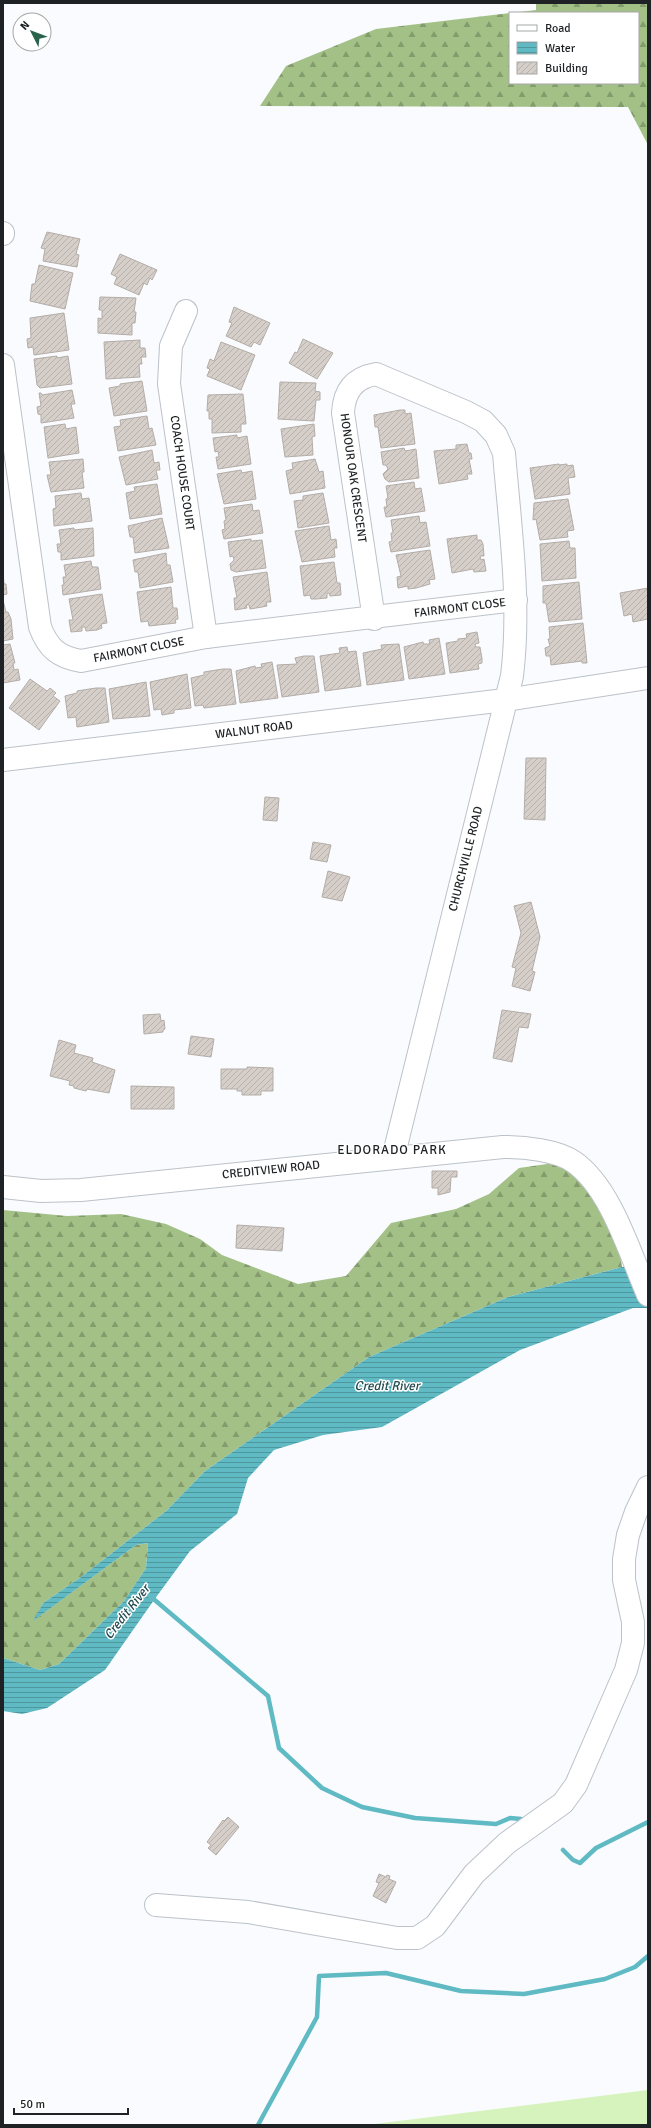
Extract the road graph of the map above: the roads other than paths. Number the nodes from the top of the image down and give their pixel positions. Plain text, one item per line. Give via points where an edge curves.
1 (186, 311) dead end
2 (3, 365) edge
3 (516, 600) junction
4 (374, 619) junction
5 (206, 637) junction
6 (648, 678) edge
7 (505, 700) junction
8 (3, 760) edge
9 (393, 1158) junction
10 (3, 1187) edge
11 (648, 1295) edge
12 (648, 1487) edge
13 (156, 1905) dead end

1 - 5 street, COACH HOUSE COURT via 171,346 169,384
2 - 5 street, FAIRMONT CLOSE via 40,627 45,640 54,652 81,661
3 - 4 street, FAIRMONT CLOSE
3 - 4 street, HONOUR OAK CRESCENT via 504,453 496,435 483,421 466,412 376,374 365,376 355,382 343,402
3 - 7 street, HONOUR OAK CRESCENT via 512,676
4 - 5 street, FAIRMONT CLOSE
6 - 7 street
7 - 8 street, WALNUT ROAD
7 - 9 street, CHURCHVILLE ROAD
9 - 10 street, CREDITVIEW ROAD via 81,1190 40,1191
9 - 11 street, CREDITVIEW ROAD via 524,1147 574,1162 602,1192
12 - 13 street via 630,1529 624,1560 624,1580 633,1622 633,1643 626,1670 576,1785 563,1803 507,1844 474,1874 435,1926 417,1938 397,1938 248,1912

